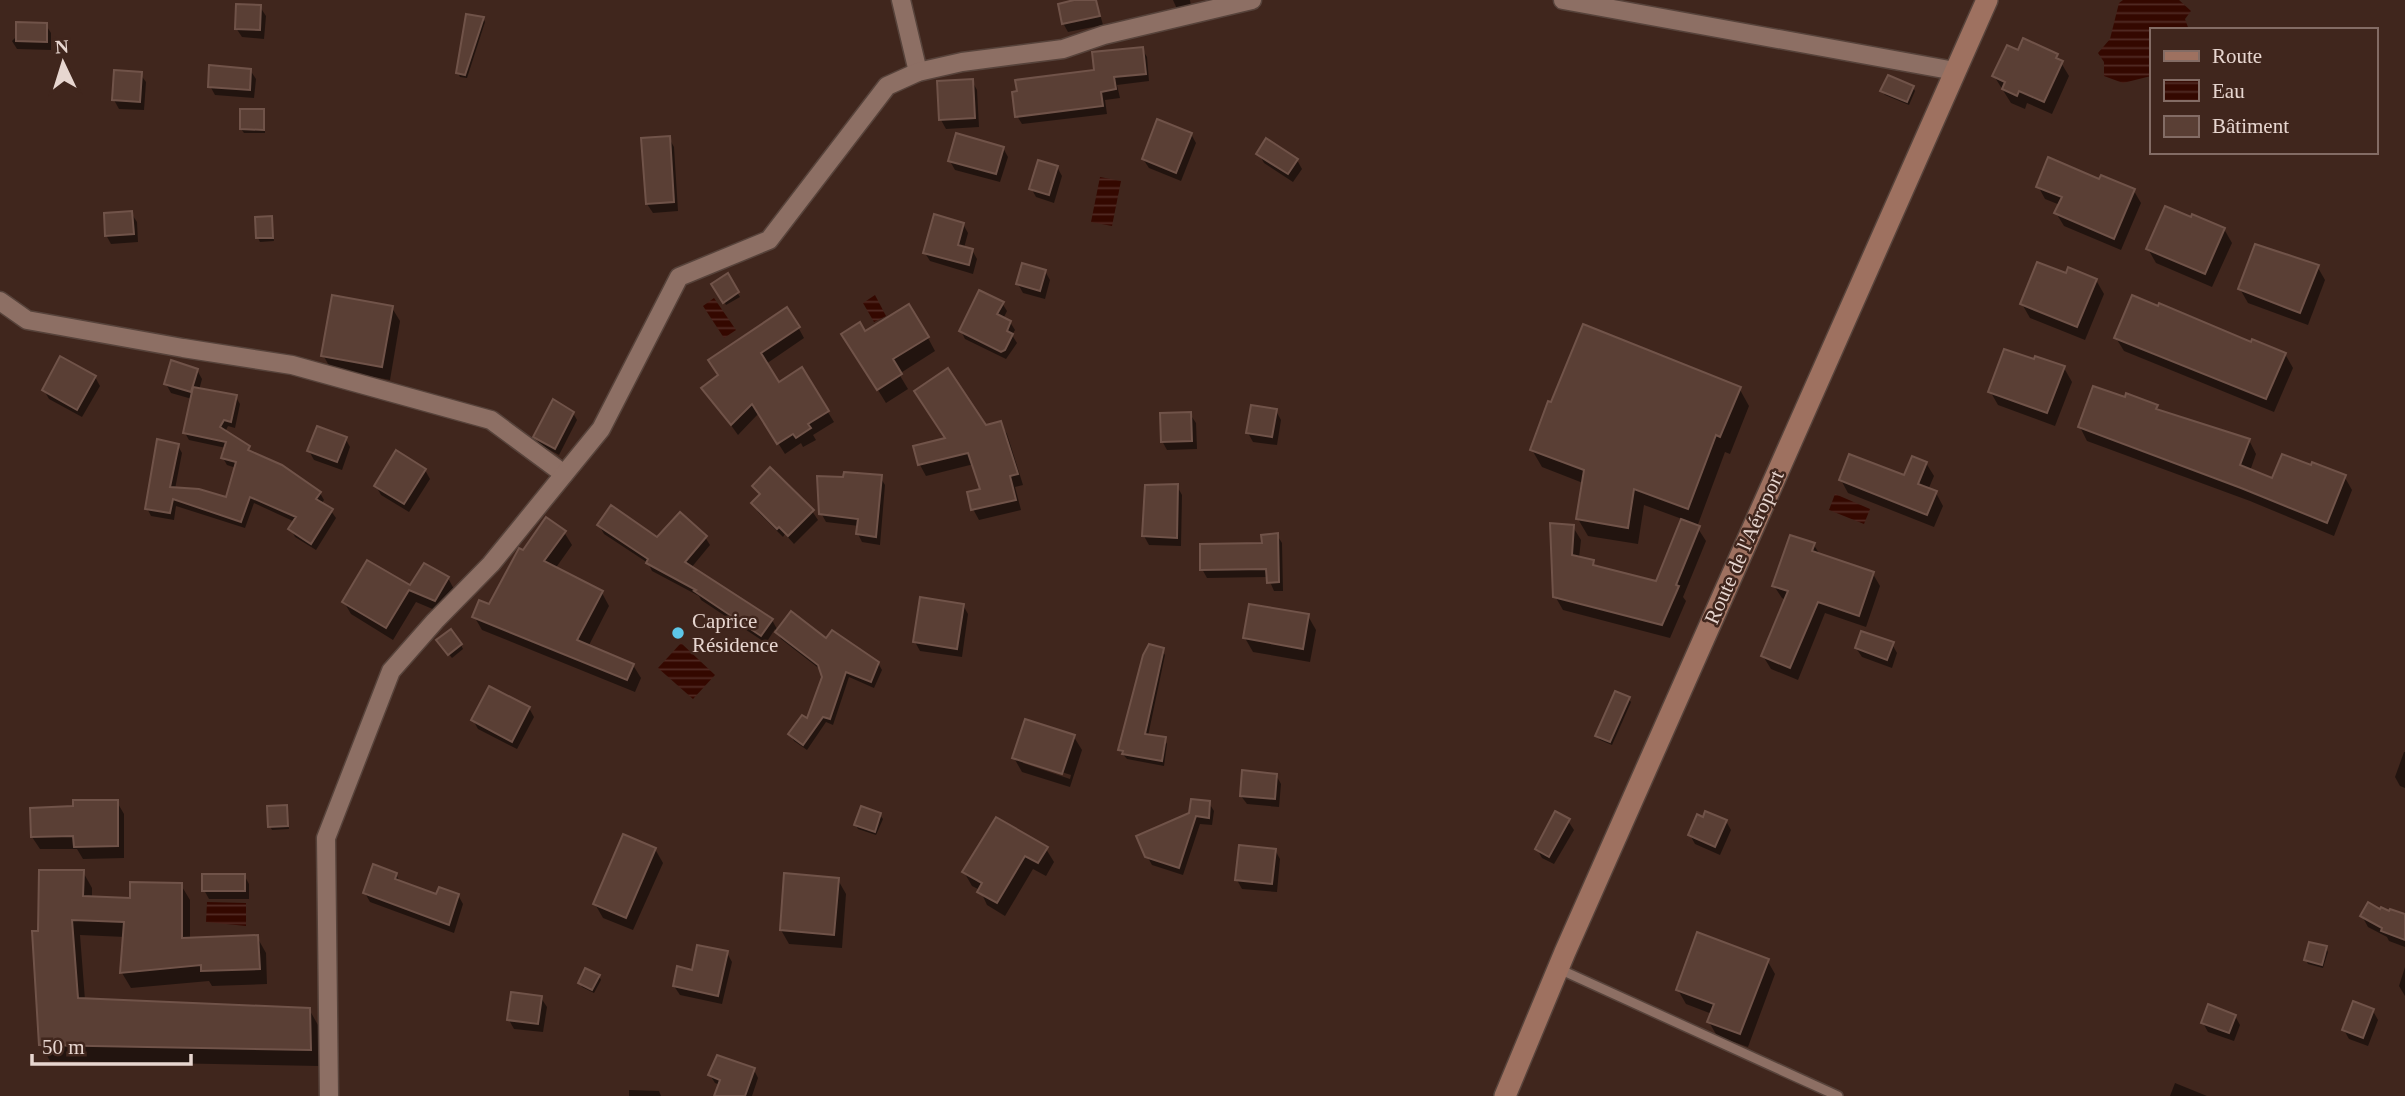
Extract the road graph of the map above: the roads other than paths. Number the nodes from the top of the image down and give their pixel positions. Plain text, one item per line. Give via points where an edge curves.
1 (901, 0) edge
2 (1252, 0) edge
3 (1563, 0) edge
4 (1987, 0) edge
5 (1955, 71) junction
6 (918, 72) junction
7 (0, 301) edge
8 (564, 474) junction
9 (1558, 969) junction
10 (329, 1096) edge
11 (1505, 1096) edge
12 (1838, 1096) edge

1 - 6 street
2 - 6 street via 1063,49
3 - 5 street
4 - 5 main road, Route de l'Aéroport
5 - 9 main road, Route de l'Aéroport
6 - 8 street via 887,86 769,240 678,277 601,429
7 - 8 street via 27,320 292,365 491,420
8 - 10 street via 491,564 391,671 326,838
9 - 11 main road, Route de l'Aéroport
9 - 12 lane

